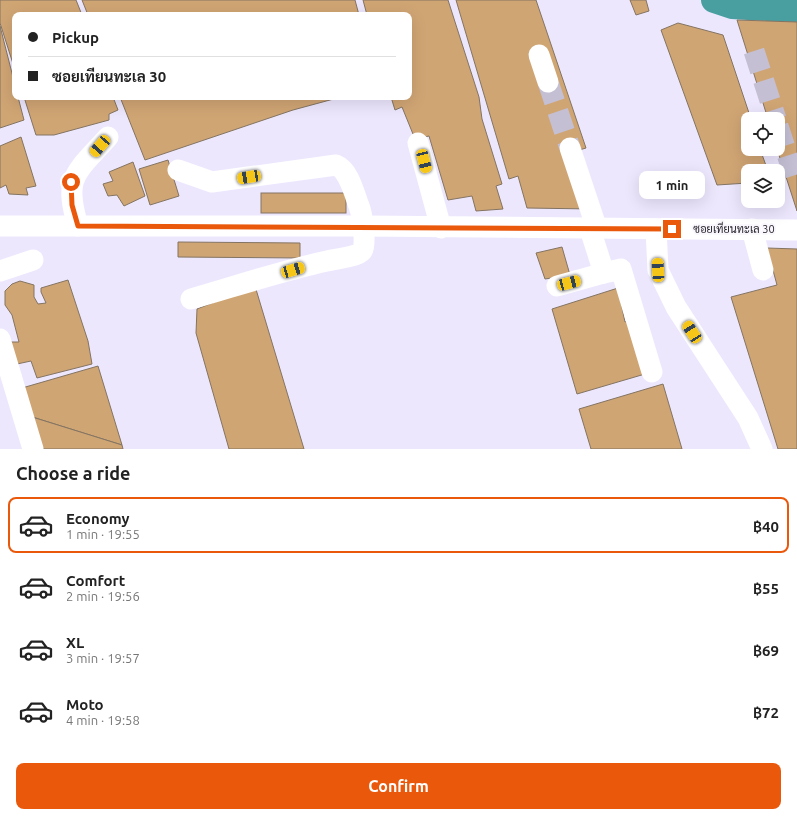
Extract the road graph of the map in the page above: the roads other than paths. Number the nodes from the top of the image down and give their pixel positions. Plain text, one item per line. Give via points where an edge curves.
1 (539, 55) dead end
2 (548, 82) tunnel mouth
3 (108, 137) dead end
4 (418, 143) dead end
5 (570, 148) tunnel mouth
6 (178, 170) dead end
7 (0, 226) edge
8 (78, 226) junction
9 (363, 226) junction
10 (442, 228) junction
11 (594, 229) junction
12 (656, 229) junction
13 (752, 229) junction
14 (797, 230) edge
15 (33, 260) dead end
16 (763, 270) dead end
17 (0, 271) edge
18 (604, 273) junction
19 (557, 286) dead end
20 (191, 299) dead end
21 (0, 339) edge
22 (652, 372) dead end
23 (34, 449) edge
24 (762, 449) edge

1 - 2 street
3 - 8 street via 71,182 72,205
4 - 10 street
5 - 11 street
6 - 9 street via 212,182 336,165 344,170 361,210
7 - 8 street, ซอยเทียนทะเล 30
8 - 9 street, ซอยเทียนทะเล 30
9 - 10 street, ซอยเทียนทะเล 30
9 - 20 street via 365,245 356,255
10 - 11 street, ซอยเทียนทะเล 30
11 - 12 street, ซอยเทียนทะเล 30
11 - 18 street
12 - 13 street, ซอยเทียนทะเล 30
12 - 24 street via 658,270 676,307 748,418
13 - 14 street, ซอยเทียนทะเล 30
13 - 16 street
15 - 17 street
18 - 19 street
18 - 22 street via 621,269
21 - 23 street

